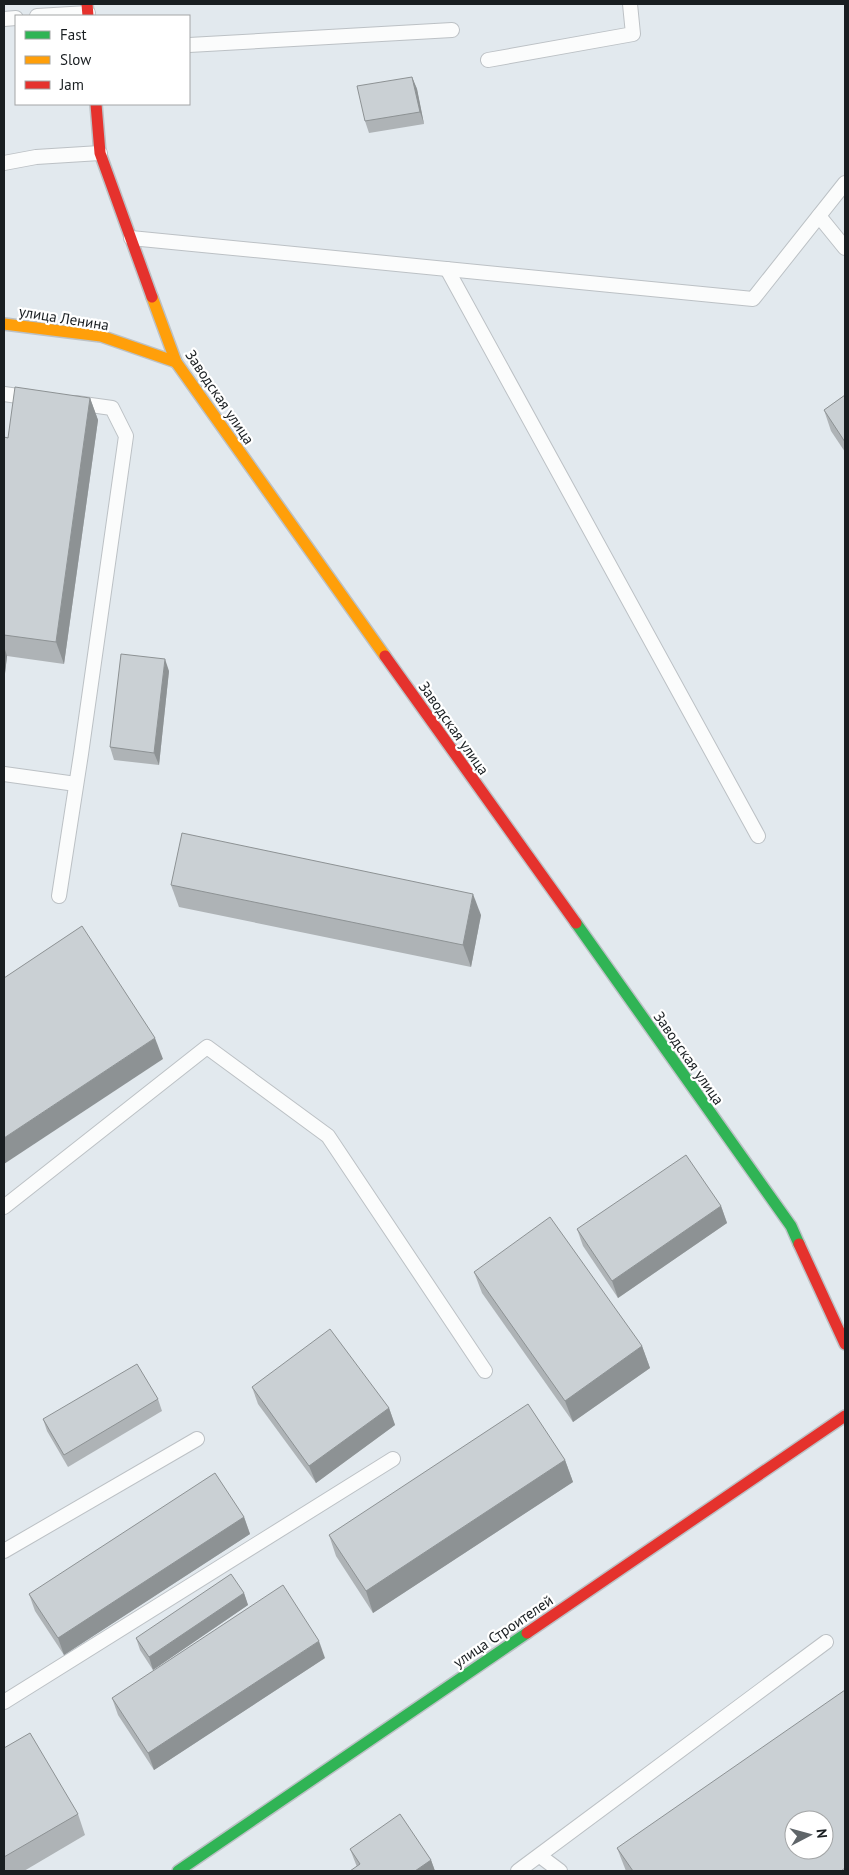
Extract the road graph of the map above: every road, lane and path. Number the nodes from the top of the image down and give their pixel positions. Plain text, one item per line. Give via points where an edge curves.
1 (630, 4) edge
2 (88, 11) edge
3 (47, 15) edge
4 (452, 30) dead end
5 (190, 45) edge
6 (488, 60) dead end
7 (96, 105) edge
8 (100, 153) junction
9 (4, 163) edge
10 (845, 183) edge
11 (819, 216) junction
12 (131, 238) junction
13 (845, 248) edge
14 (447, 269) junction
15 (4, 324) edge
16 (176, 362) junction
17 (4, 394) edge
18 (43, 399) edge
19 (63, 402) edge
20 (4, 774) edge
21 (76, 784) junction
22 (758, 836) dead end
23 (59, 896) dead end
24 (4, 1207) edge
25 (845, 1344) edge
26 (485, 1372) dead end
27 (845, 1416) edge
28 (197, 1439) dead end
29 (392, 1458) dead end
30 (4, 1552) edge
31 (826, 1642) dead end
32 (4, 1702) edge
33 (540, 1856) junction
34 (178, 1871) edge
35 (518, 1871) edge
36 (560, 1871) edge

1 - 6 lane via 633,34
2 - 3 lane
4 - 5 lane
7 - 8 street, Заводская улица
8 - 9 lane via 36,156
8 - 12 street, Заводская улица
10 - 11 lane
11 - 13 lane
11 - 14 lane via 753,299
12 - 14 lane
12 - 16 street, Заводская улица
14 - 22 lane
15 - 16 street, улица Ленина via 101,336
16 - 25 street, Заводская улица via 791,1226
17 - 18 lane
19 - 21 lane via 112,408 126,436
20 - 21 lane
21 - 23 lane
24 - 26 lane via 207,1047 328,1136
27 - 34 street, улица Строителей
28 - 30 lane
29 - 32 lane
31 - 33 lane
33 - 35 lane
33 - 36 lane

